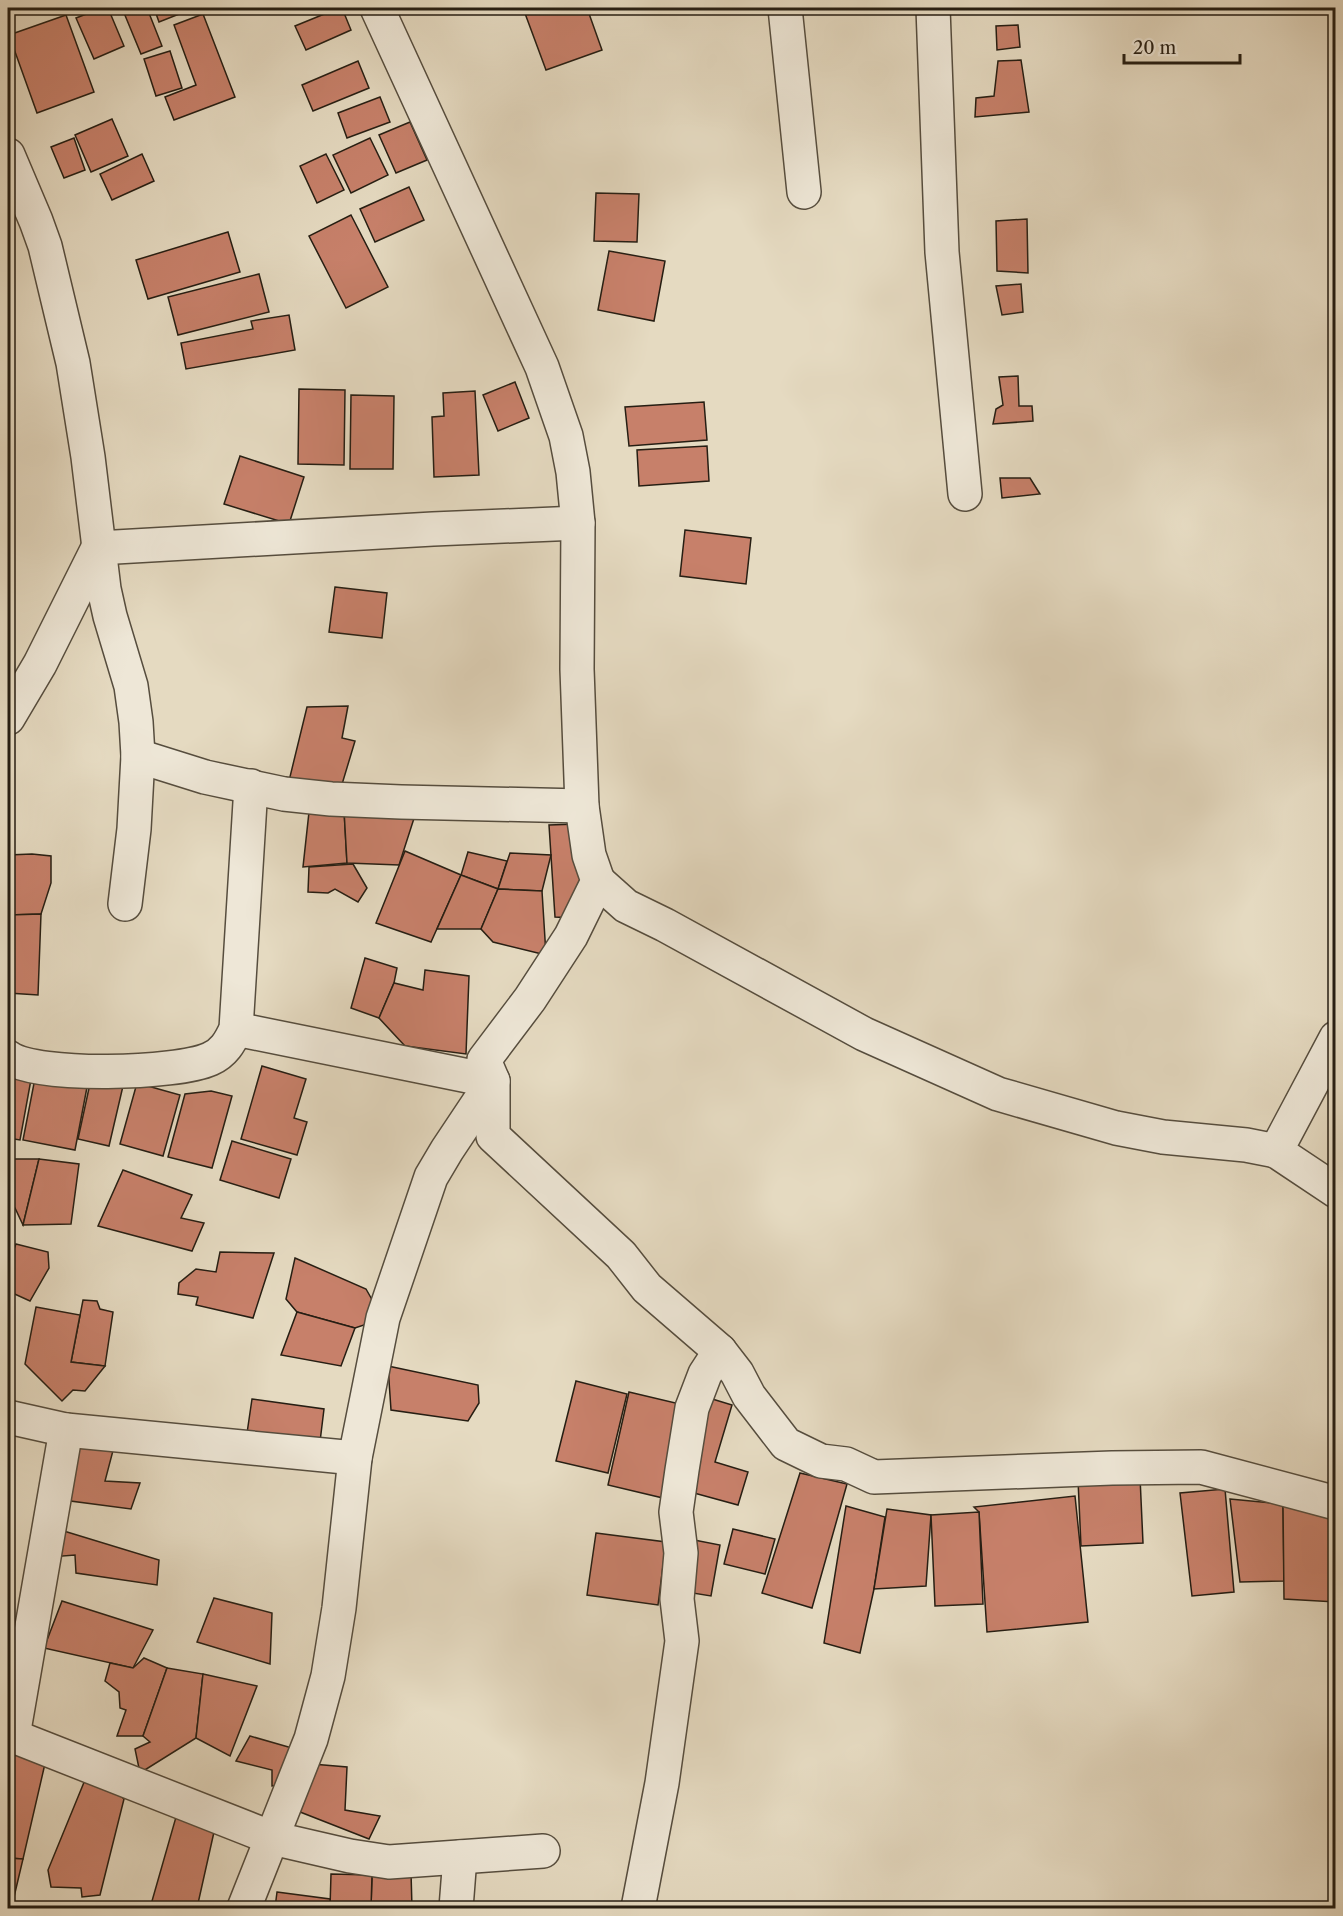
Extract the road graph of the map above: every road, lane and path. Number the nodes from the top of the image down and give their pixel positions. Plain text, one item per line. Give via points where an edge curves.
1 (377, 8) edge
2 (784, 8) edge
3 (933, 8) edge
4 (8, 155) edge
5 (804, 192) dead end
6 (966, 494) dead end
7 (578, 523) junction
8 (98, 548) junction
9 (8, 718) edge
10 (138, 756) junction
11 (251, 786) junction
12 (582, 806) junction
13 (598, 881) junction
14 (125, 904) dead end
15 (236, 1029) junction
16 (1335, 1038) edge
17 (8, 1057) edge
18 (493, 1081) junction
19 (1276, 1151) junction
20 (1335, 1191) edge
21 (720, 1351) junction
22 (8, 1417) edge
23 (66, 1430) junction
24 (355, 1458) junction
25 (1335, 1503) edge
26 (10, 1736) edge
27 (272, 1838) junction
28 (543, 1851) dead end
29 (460, 1857) junction
30 (244, 1908) edge
31 (456, 1908) edge
32 (639, 1908) edge

1 - 7 street via 542,367 566,436
2 - 5 street
3 - 6 street via 942,252
4 - 8 street via 45,246 73,363
7 - 8 street
7 - 12 street via 577,669
8 - 9 street via 40,664
8 - 10 street via 110,616 131,686
10 - 11 street via 205,777
10 - 14 street
11 - 12 street via 331,799
11 - 15 street
12 - 13 street via 589,855
13 - 18 street via 571,936 484,1060
13 - 19 street via 626,906 864,1034 998,1094 1116,1128
15 - 17 street via 226,1048 213,1058 176,1068 63,1071 17,1064
15 - 18 street
16 - 19 street
18 - 21 street via 493,1136 621,1255 647,1288
18 - 24 street via 431,1177 383,1318
19 - 20 street
21 - 25 street via 786,1444 821,1461 846,1464 874,1477 1201,1467
21 - 32 street via 705,1374 692,1408 683,1460 676,1512 681,1553 677,1599 682,1641
22 - 23 street
23 - 24 street
23 - 26 street
24 - 27 street via 328,1676 311,1739
26 - 27 street
27 - 29 street via 389,1862
27 - 30 street
28 - 29 street
29 - 31 street

